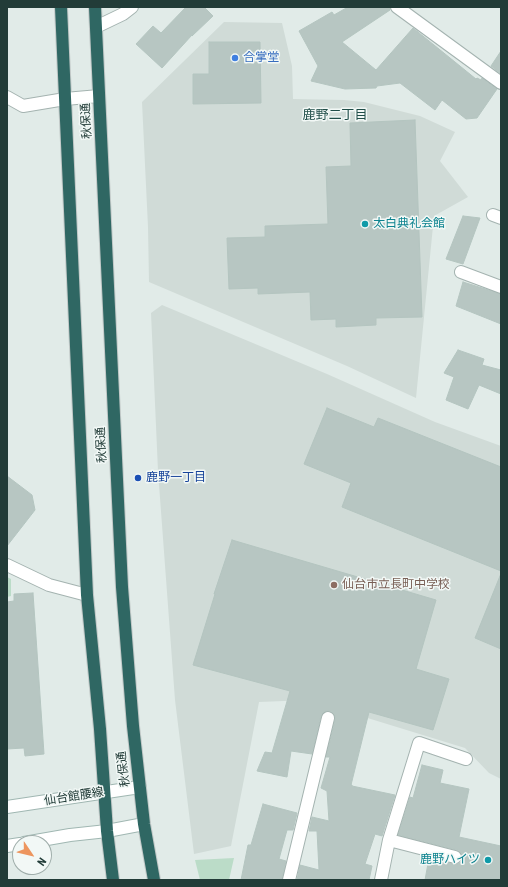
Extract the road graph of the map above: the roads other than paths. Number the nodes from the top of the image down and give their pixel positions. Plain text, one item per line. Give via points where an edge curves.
1 (61, 7) edge
2 (95, 7) edge
3 (132, 7) edge
4 (397, 7) edge
5 (96, 27) junction
6 (501, 83) edge
7 (99, 96) junction
8 (7, 97) edge
9 (65, 99) junction
10 (461, 272) dead end
11 (501, 287) edge
12 (7, 565) edge
13 (87, 595) junction
14 (328, 718) dead end
15 (466, 759) dead end
16 (140, 787) junction
17 (104, 792) junction
18 (7, 807) edge
19 (144, 824) junction
20 (107, 831) junction
21 (52, 838) edge
22 (389, 840) junction
23 (455, 857) dead end
24 (113, 880) edge
25 (154, 880) edge
26 (289, 880) edge
27 (381, 880) edge

1 - 9 highway, 秋保通
2 - 5 highway, 秋保通
3 - 5 street
4 - 6 street
5 - 7 highway, 秋保通
7 - 9 street
7 - 16 highway, 秋保通 via 122,587
8 - 9 street via 23,106
9 - 13 highway, 秋保通
10 - 11 street
12 - 13 street via 49,585
13 - 17 highway, 秋保通
14 - 26 street
15 - 22 street via 419,743
16 - 17 street, 仙台館腰線
16 - 19 highway, 秋保通
17 - 18 street, 仙台館腰線
17 - 20 highway, 秋保通
19 - 20 street
19 - 25 highway, 秋保通
20 - 21 street
20 - 24 highway, 秋保通
22 - 23 street
22 - 27 street

